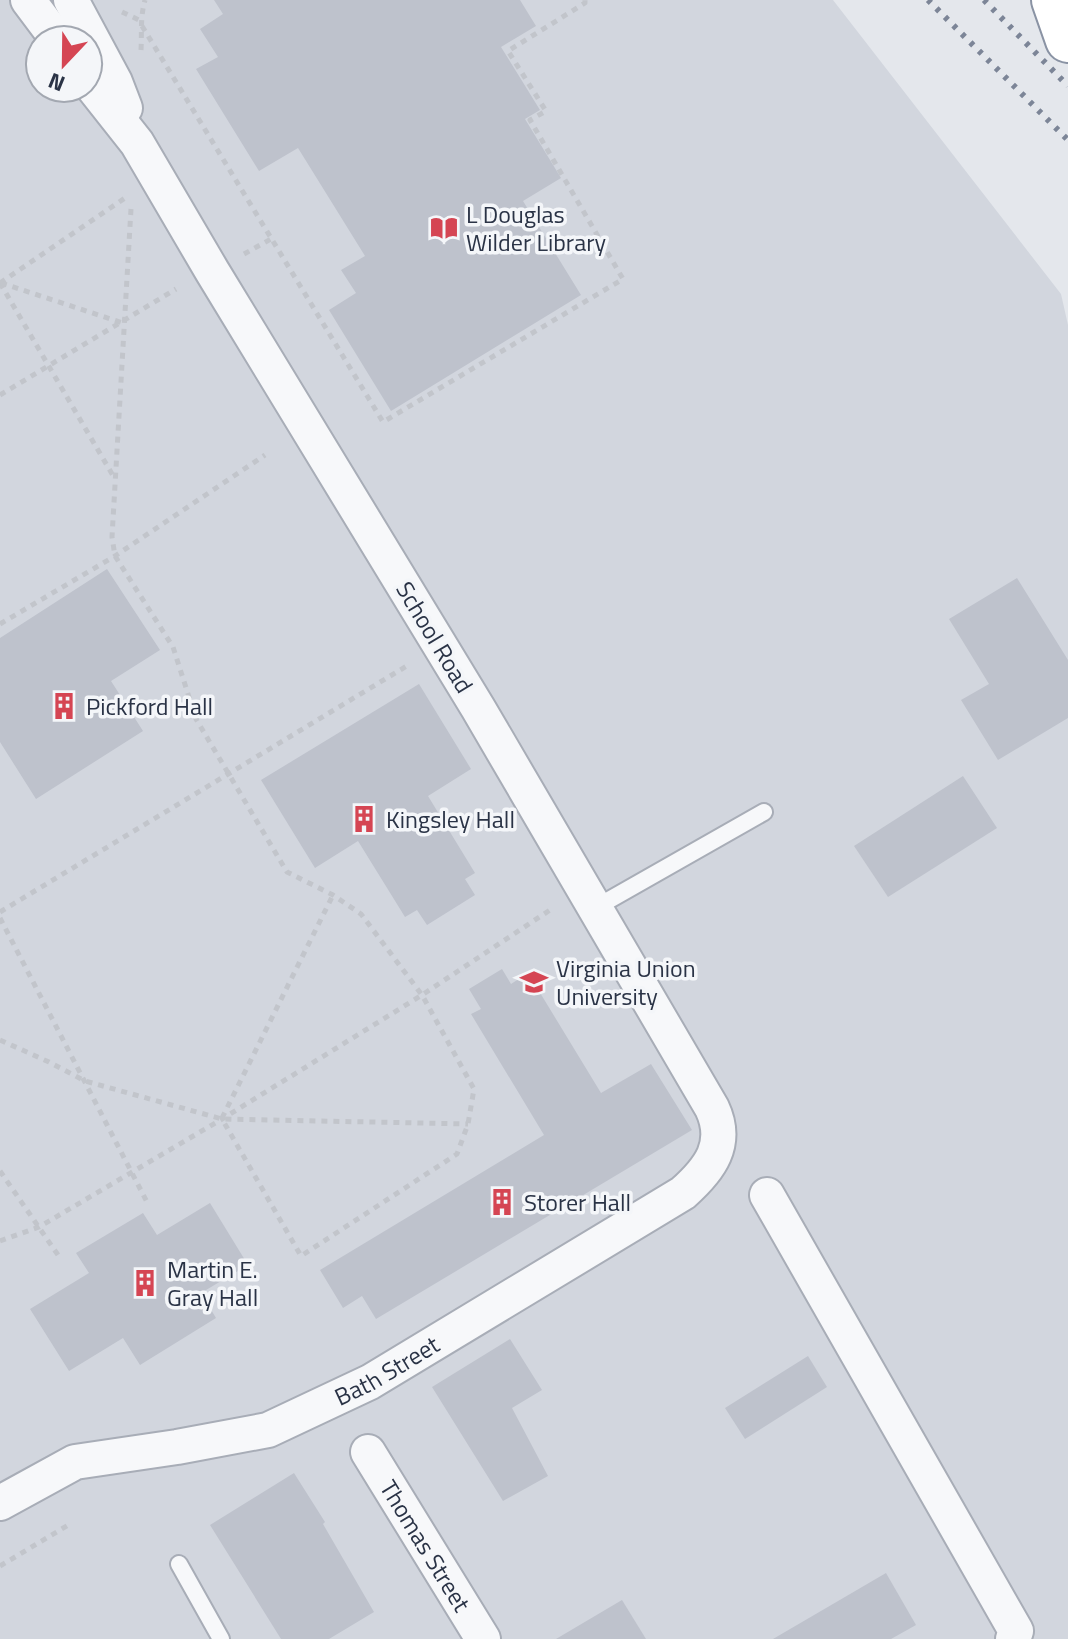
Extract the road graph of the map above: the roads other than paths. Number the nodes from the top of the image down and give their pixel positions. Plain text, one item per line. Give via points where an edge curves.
1 (28, 0) edge
2 (71, 0) edge
3 (1054, 0) edge
4 (46, 24) edge
5 (1068, 40) edge
6 (104, 101) edge
7 (137, 143) junction
8 (764, 812) dead end
9 (595, 908) junction
10 (720, 1137) joint
11 (767, 1195) dead end
12 (368, 1452) dead end
13 (0, 1503) edge
14 (179, 1564) dead end
15 (1014, 1635) edge
16 (221, 1639) edge
17 (483, 1639) edge

1 - 4 street
2 - 7 street, School Road via 115,82
3 - 5 highway
6 - 7 street, School Road
7 - 9 street, School Road
8 - 9 lane
9 - 10 street, School Road via 712,1108
10 - 13 street, Bath Street via 701,1176 673,1199 370,1382 268,1430 75,1462
11 - 15 street
12 - 17 street, Thomas Street
14 - 16 lane

